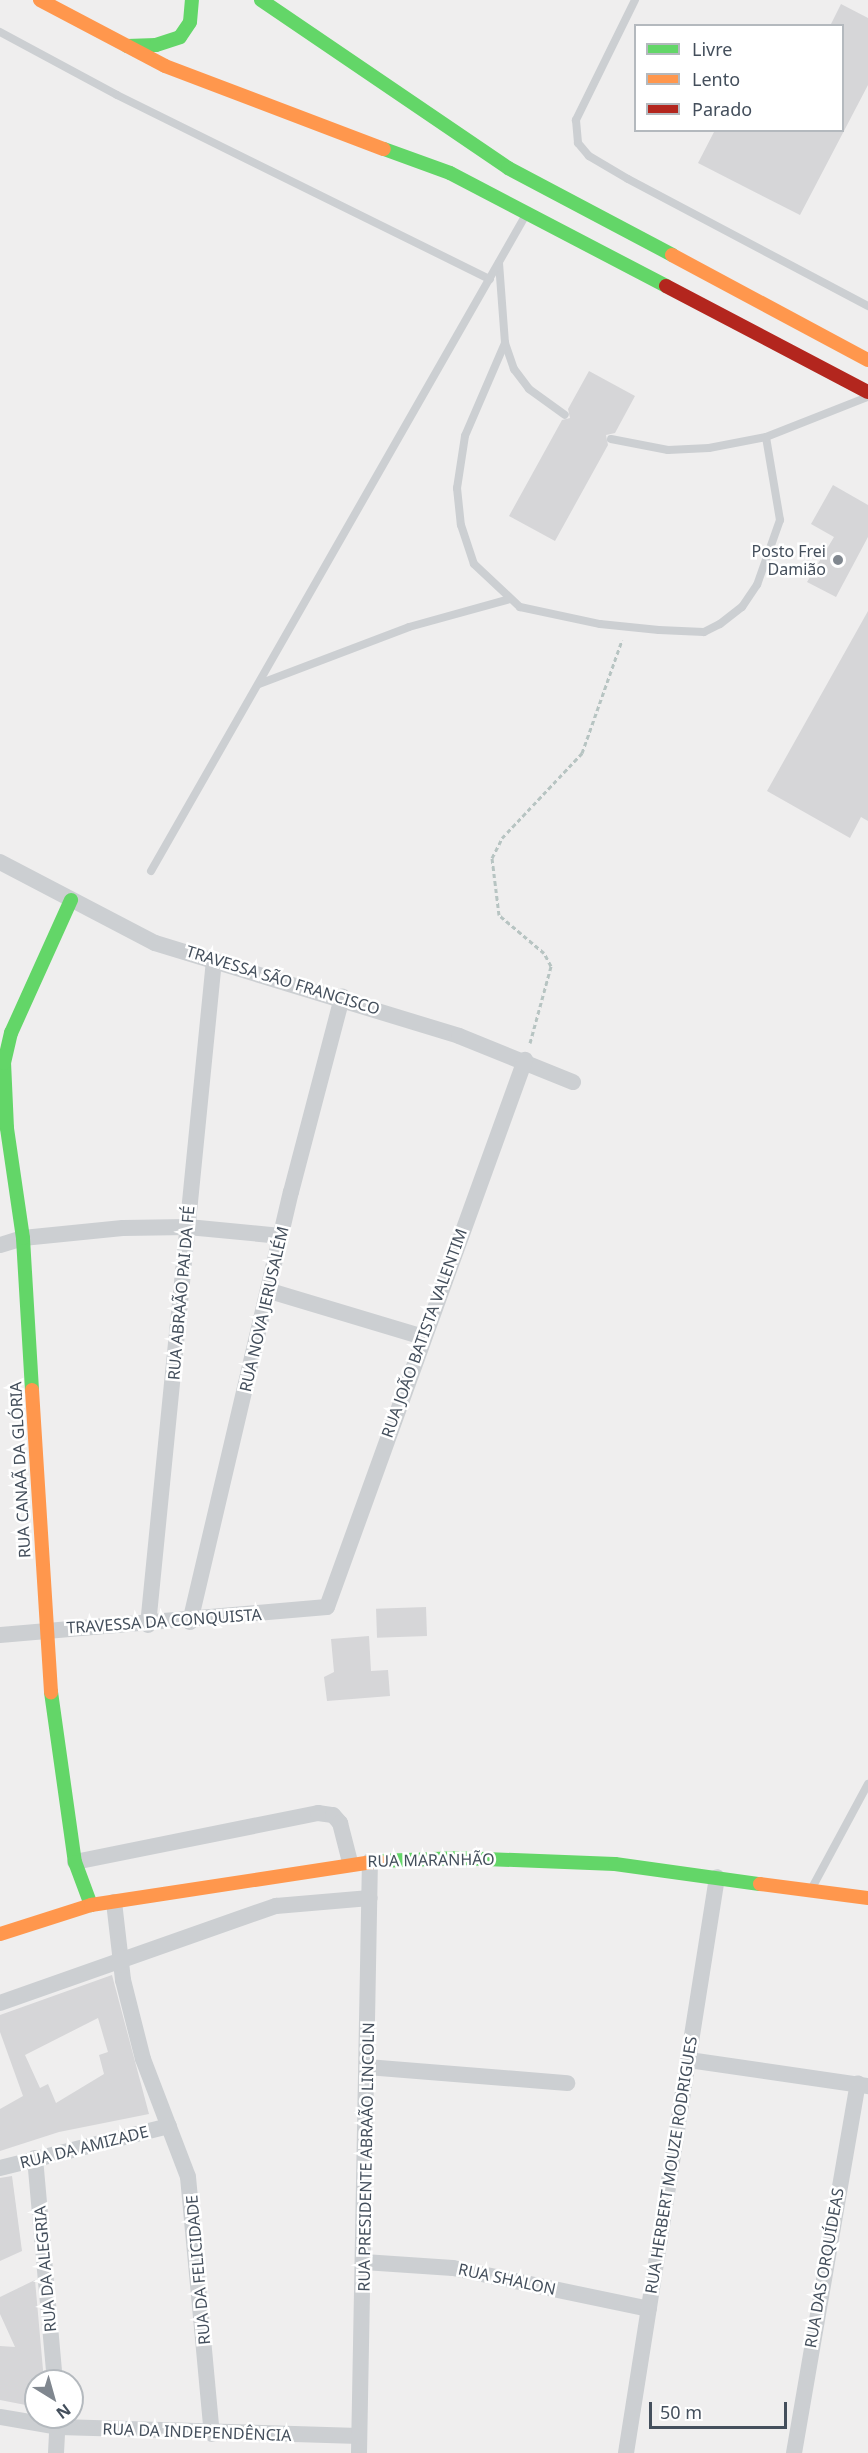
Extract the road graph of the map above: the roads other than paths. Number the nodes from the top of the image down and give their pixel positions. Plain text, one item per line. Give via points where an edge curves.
1 (40, 0) edge
2 (192, 0) edge
3 (261, 0) edge
4 (279, 0) edge
5 (635, 0) edge
6 (287, 16) junction
7 (0, 32) edge
8 (127, 46) junction
9 (528, 212) junction
10 (499, 263) junction
11 (490, 279) junction
12 (868, 306) edge
13 (505, 342) junction
14 (868, 360) edge
15 (868, 392) edge
16 (868, 397) edge
17 (565, 415) dead end
18 (766, 436) junction
19 (611, 439) dead end
20 (510, 599) junction
21 (259, 684) junction
22 (0, 862) edge
23 (151, 871) dead end
24 (71, 900) junction
25 (214, 960) junction
26 (342, 997) junction
27 (5, 1028) edge
28 (525, 1060) junction
29 (573, 1082) dead end
30 (188, 1227) junction
31 (282, 1236) junction
32 (23, 1238) junction
33 (0, 1245) edge
34 (270, 1291) junction
35 (423, 1337) junction
36 (327, 1607) joint
37 (190, 1622) junction
38 (148, 1625) junction
39 (44, 1630) junction
40 (0, 1635) edge
41 (868, 1784) edge
42 (370, 1861) junction
43 (75, 1862) junction
44 (350, 1862) junction
45 (717, 1876) junction
46 (812, 1890) junction
47 (370, 1898) junction
48 (868, 1898) edge
49 (114, 1902) junction
50 (90, 1905) junction
51 (0, 1934) edge
52 (121, 1960) junction
53 (0, 2003) edge
54 (689, 2060) junction
55 (367, 2067) junction
56 (567, 2083) dead end
57 (863, 2085) edge
58 (169, 2126) junction
59 (35, 2158) junction
60 (0, 2168) edge
61 (364, 2262) junction
62 (649, 2309) junction
63 (54, 2369) edge
64 (0, 2417) edge
65 (24, 2419) edge
66 (84, 2424) edge
67 (58, 2429) edge
68 (212, 2434) junction
69 (358, 2436) junction
70 (56, 2453) edge
71 (359, 2453) edge
72 (626, 2453) edge
73 (794, 2453) edge

1 - 8 main road
2 - 8 main road via 190,22 180,37 156,45
3 - 6 main road
4 - 6 lane
5 - 12 lane via 580,111 575,127 578,143 628,179
6 - 14 main road via 508,168
7 - 11 lane via 138,106
8 - 9 main road via 228,93 385,147
9 - 10 lane
9 - 15 main road
10 - 11 lane
10 - 13 lane
11 - 21 lane
13 - 17 lane via 514,369 529,389
13 - 20 lane via 465,436 457,488 461,525 474,564
16 - 18 lane
18 - 19 lane via 709,448 668,450
18 - 20 lane via 780,520 771,554 742,607 704,632 627,627 520,607
20 - 21 lane via 409,627
21 - 23 lane
22 - 24 street, TRAVESSA SÃO FRANCISCO
24 - 25 street, TRAVESSA SÃO FRANCISCO via 155,943
24 - 27 main road, RUA CANAÃ DA GLÓRIA
25 - 26 street, TRAVESSA SÃO FRANCISCO
25 - 30 street, RUA ABRAÃO PAI DA FÉ
26 - 28 street, TRAVESSA SÃO FRANCISCO
26 - 31 street, RUA NOVA JERUSALÉM
27 - 32 main road, RUA CANAÃ DA GLÓRIA via 6,1111
28 - 29 street, TRAVESSA SÃO FRANCISCO
28 - 35 street, RUA JOÃO BATISTA VALENTIM
30 - 31 street
30 - 32 street
30 - 38 street, RUA ABRAÃO PAI DA FÉ
31 - 34 street, RUA NOVA JERUSALÉM
32 - 33 street
32 - 39 main road, RUA CANAÃ DA GLÓRIA
34 - 35 street
34 - 37 street, RUA NOVA JERUSALÉM
35 - 36 street, RUA JOÃO BATISTA VALENTIM
36 - 37 street, TRAVESSA DA CONQUISTA
37 - 38 street, TRAVESSA DA CONQUISTA
38 - 39 street, TRAVESSA DA CONQUISTA
39 - 40 street, TRAVESSA DA CONQUISTA
39 - 43 main road, RUA CANAÃ DA GLÓRIA
41 - 46 lane
42 - 44 main road, RUA MARANHÃO
42 - 45 main road, RUA MARANHÃO via 554,1860
42 - 47 street, RUA PRESIDENTE ABRAÃO LINCOLN
43 - 44 street via 318,1813 333,1815 340,1823
43 - 50 main road, RUA CANAÃ DA GLÓRIA
44 - 49 main road, RUA MARANHÃO
45 - 46 main road, RUA MARANHÃO
45 - 54 street, RUA HERBERT MOUZE RODRIGUES
46 - 48 main road, RUA MARANHÃO
47 - 52 street via 276,1906
47 - 55 street, RUA PRESIDENTE ABRAÃO LINCOLN
49 - 50 main road, RUA MARANHÃO
49 - 52 street, RUA DA FELICIDADE
50 - 51 main road, RUA MARANHÃO
52 - 53 street
52 - 58 street, RUA DA FELICIDADE via 143,2060
54 - 57 street
54 - 62 street, RUA HERBERT MOUZE RODRIGUES
55 - 56 street
55 - 61 street, RUA PRESIDENTE ABRAÃO LINCOLN
57 - 73 street, RUA DAS ORQUÍDEAS
58 - 59 street, RUA DA AMIZADE
58 - 68 street, RUA DA FELICIDADE via 188,2177 196,2224
59 - 60 street, RUA DA AMIZADE
59 - 63 street, RUA DA ALEGRIA
61 - 62 street, RUA SHALON via 453,2268
61 - 69 street, RUA PRESIDENTE ABRAÃO LINCOLN
62 - 72 street, RUA HERBERT MOUZE RODRIGUES
64 - 65 street, RUA DA INDEPENDÊNCIA
66 - 68 street, RUA DA INDEPENDÊNCIA
67 - 70 street
68 - 69 street, RUA DA INDEPENDÊNCIA
69 - 71 street, RUA PRESIDENTE ABRAÃO LINCOLN

